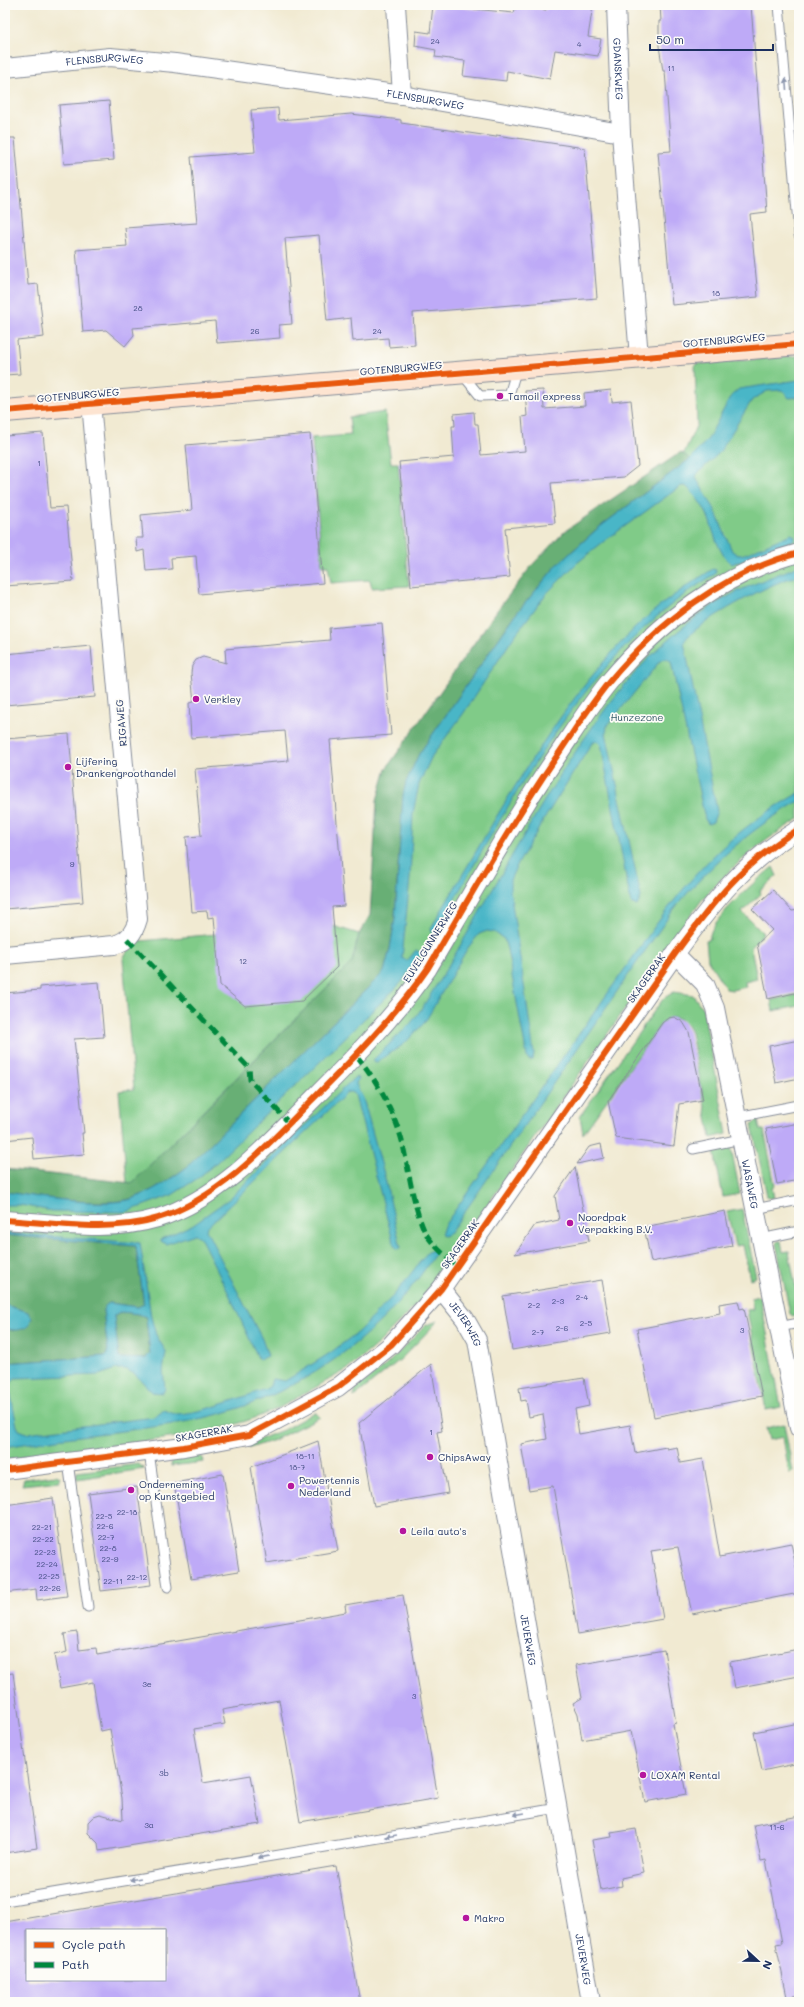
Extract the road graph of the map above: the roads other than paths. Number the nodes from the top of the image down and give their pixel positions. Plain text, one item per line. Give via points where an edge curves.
1 (396, 5) edge
2 (616, 5) edge
3 (779, 5) edge
4 (5, 68) edge
5 (402, 95) junction
6 (621, 133) junction
7 (799, 235) edge
8 (799, 344) edge
9 (639, 357) junction
10 (92, 403) junction
11 (5, 412) edge
12 (799, 553) edge
13 (799, 829) edge
14 (675, 954) junction
15 (5, 955) edge
16 (799, 1105) edge
17 (737, 1117) junction
18 (741, 1139) junction
19 (693, 1150) dead end
20 (799, 1200) edge
21 (755, 1209) junction
22 (5, 1220) edge
23 (799, 1231) edge
24 (761, 1239) junction
25 (440, 1289) junction
26 (799, 1323) edge
27 (779, 1327) junction
28 (799, 1428) edge
29 (149, 1452) junction
30 (68, 1462) junction
31 (5, 1470) edge
32 (168, 1587) dead end
33 (88, 1607) dead end
34 (558, 1808) junction
35 (5, 1901) edge
36 (591, 2002) edge

1 - 5 street
2 - 6 street, GDANSKWEG
7 -> 3 lane
4 - 5 street, FLENSBURGWEG via 110,57 175,63
5 - 6 street, FLENSBURGWEG
6 - 9 street
8 - 9 street, GOTENBURGWEG
9 - 10 street, GOTENBURGWEG
10 - 11 street, GOTENBURGWEG
10 - 15 street, RIGAWEG via 138,919 132,934 114,945
12 - 22 street, EUVELGUNNERWEG via 750,571 708,593 669,622 633,656 588,709 540,781 428,968 412,990 356,1056 232,1177 205,1197 189,1205 137,1223 97,1226
13 - 14 street, SKAGERRAK via 756,858 735,877
14 - 17 street, WASAWEG via 705,984 715,1008
14 - 25 street, SKAGERRAK
16 - 17 lane
17 - 18 street, WASAWEG
18 - 19 lane
18 - 21 street, WASAWEG
20 - 21 lane
21 - 24 street, WASAWEG
23 - 24 lane
24 - 27 street, WASAWEG
25 - 29 street, SKAGERRAK via 391,1345 338,1387 249,1435
25 - 34 street, JEVERWEG via 465,1319 477,1340
26 - 27 lane
27 - 28 street, WASAWEG
29 - 30 street, SKAGERRAK
29 - 32 lane
30 - 31 street, SKAGERRAK
30 - 33 lane
34 -> 35 lane
34 - 36 street, JEVERWEG

